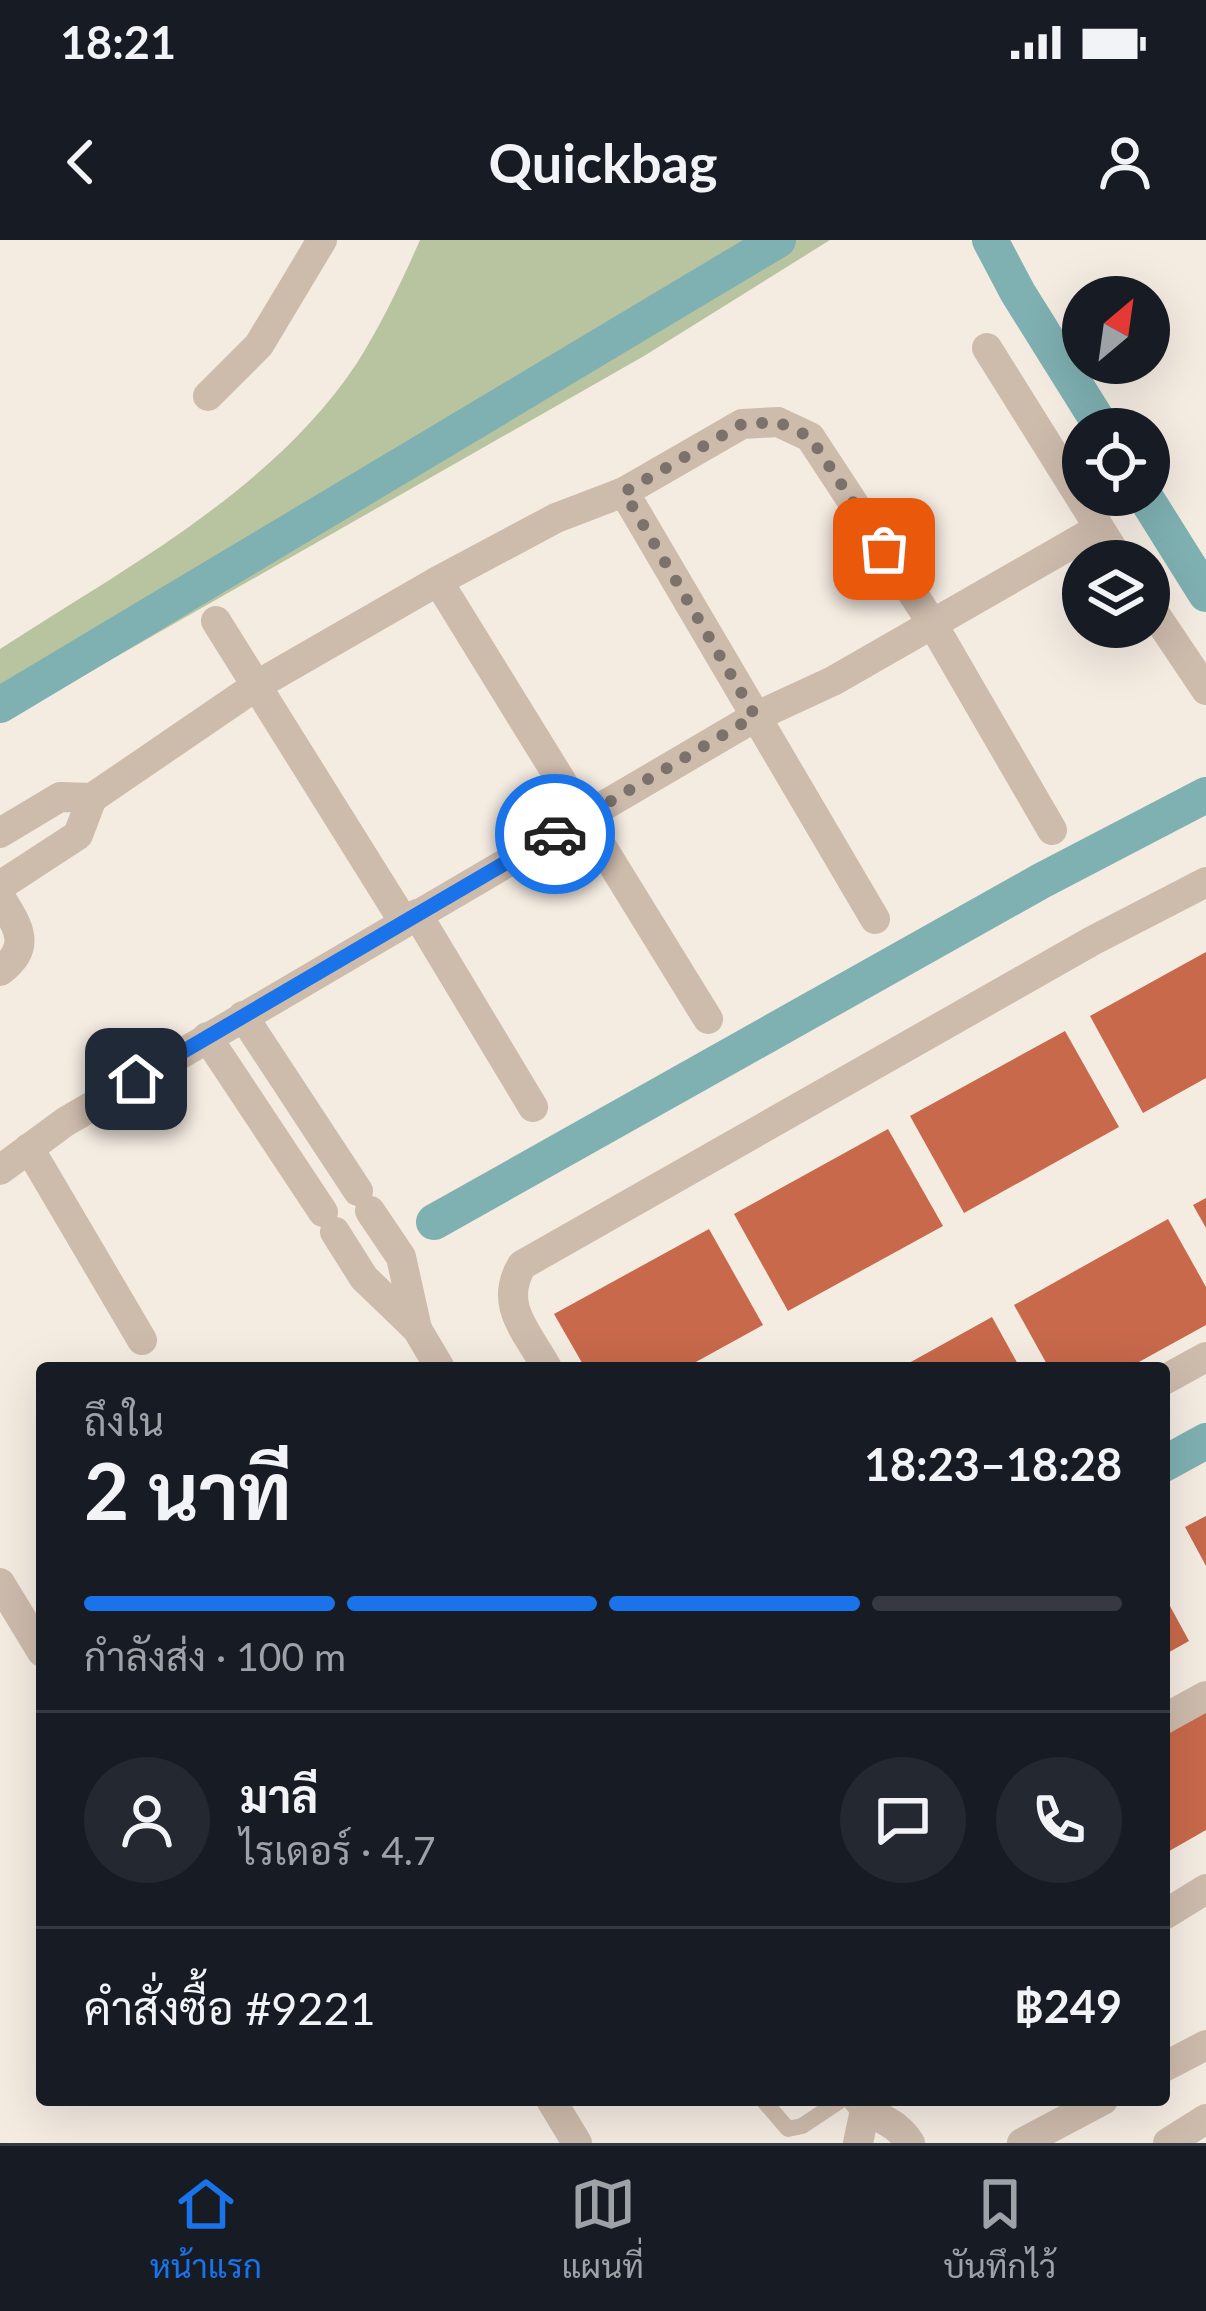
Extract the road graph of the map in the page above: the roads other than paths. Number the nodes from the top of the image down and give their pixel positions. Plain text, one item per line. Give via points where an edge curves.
1 (322, 240) edge
2 (987, 348) dead end
3 (208, 396) dead end
4 (624, 492) junction
5 (1098, 529) junction
6 (1106, 540) edge
7 (438, 581) junction
8 (216, 621) dead end
9 (932, 623) junction
10 (1170, 636) edge
11 (259, 684) junction
12 (1206, 690) edge
13 (755, 716) junction
14 (92, 798) junction
15 (583, 817) junction
16 (1052, 830) dead end
17 (0, 832) edge
18 (1206, 882) edge
19 (0, 886) edge
20 (0, 897) edge
21 (411, 918) junction
22 (875, 919) dead end
23 (0, 971) edge
24 (242, 1016) junction
25 (708, 1019) dead end
26 (207, 1036) junction
27 (533, 1107) dead end
28 (29, 1148) junction
29 (0, 1169) edge
30 (417, 1330) junction
31 (142, 1340) dead end
32 (1206, 1358) edge
33 (436, 1362) edge
34 (544, 1362) edge
35 (1170, 1377) edge
36 (0, 1583) edge
37 (36, 1642) edge
38 (1206, 1696) edge
39 (1170, 1716) edge
40 (1206, 1889) edge
41 (1170, 1911) edge
42 (1206, 2045) edge
43 (1170, 2065) edge
44 (554, 2106) edge
45 (769, 2106) edge
46 (847, 2106) edge
47 (854, 2106) edge
48 (860, 2106) edge
49 (1092, 2106) edge
50 (1206, 2119) edge
51 (577, 2143) edge
52 (858, 2143) edge
53 (910, 2143) edge
54 (1022, 2143) edge
55 (1168, 2143) edge

1 - 3 street via 259,344
2 - 5 street
4 - 7 street
4 - 9 street via 742,424 778,422 810,437
4 - 13 street
5 - 6 street
5 - 9 street
7 - 11 street
7 - 15 street
8 - 11 street
9 - 13 street
9 - 16 street
10 - 12 street
11 - 14 street
11 - 21 street
13 - 15 street
13 - 22 street
14 - 17 street via 60,796
14 - 19 street via 78,835
15 - 21 street
15 - 25 street
18 - 34 street via 522,1265 511,1300
20 - 23 street via 22,936 20,953
21 - 24 street
21 - 27 street
24 - 26 street
24 - 30 street via 401,1257
26 - 28 street
26 - 30 street via 364,1278
28 - 29 street
28 - 31 street
30 - 33 street
32 - 35 street
36 - 37 street
38 - 39 street
40 - 41 street
42 - 43 street
44 - 51 street
45 - 46 lane via 788,2129
47 - 52 street
48 - 53 street via 895,2123
49 - 54 street
50 - 55 street

